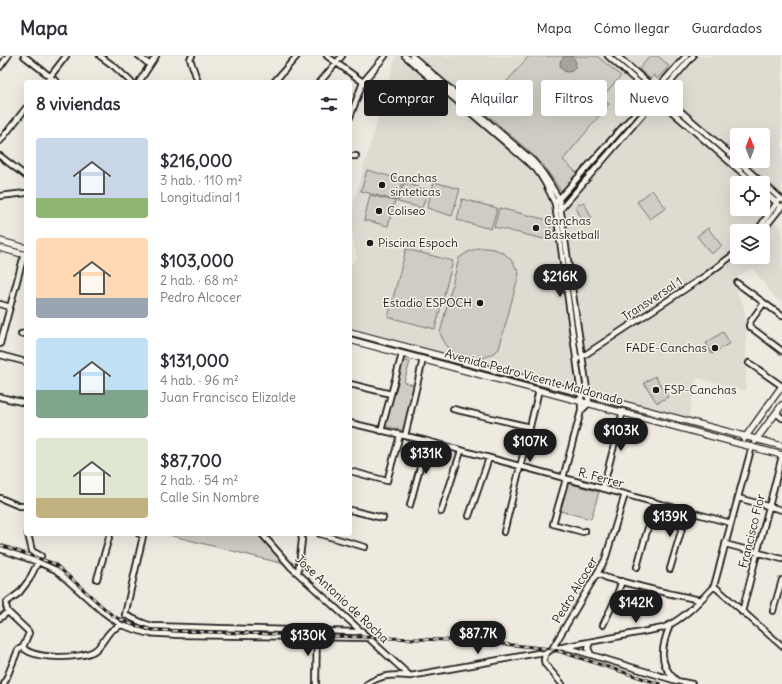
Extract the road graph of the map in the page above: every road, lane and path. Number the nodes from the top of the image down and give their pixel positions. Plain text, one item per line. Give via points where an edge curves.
1 (8, 56) edge
2 (24, 56) edge
3 (66, 56) edge
4 (100, 56) edge
5 (139, 56) edge
6 (156, 56) edge
7 (192, 56) edge
8 (297, 56) edge
9 (327, 56) edge
10 (342, 56) edge
11 (385, 56) edge
12 (405, 56) edge
13 (412, 56) edge
14 (608, 56) edge
15 (617, 56) edge
16 (686, 56) edge
17 (693, 56) edge
18 (336, 63) junction
19 (150, 65) junction
20 (0, 67) edge
21 (50, 76) junction
22 (47, 80) edge
23 (55, 80) edge
24 (129, 80) edge
25 (140, 80) edge
26 (197, 80) edge
27 (276, 80) edge
28 (322, 80) edge
29 (635, 80) edge
30 (645, 80) edge
31 (667, 80) edge
32 (669, 80) edge
33 (363, 82) junction
34 (24, 111) edge
35 (352, 112) edge
36 (683, 113) edge
37 (636, 116) edge
38 (638, 116) edge
39 (676, 116) edge
40 (702, 129) junction
41 (697, 134) junction
42 (0, 141) edge
43 (730, 155) edge
44 (0, 156) edge
45 (352, 156) edge
46 (356, 156) dead end
47 (745, 168) edge
48 (24, 174) edge
49 (746, 176) edge
50 (755, 176) edge
51 (770, 190) edge
52 (24, 193) edge
53 (770, 195) edge
54 (0, 196) edge
55 (559, 199) junction
56 (779, 200) edge
57 (554, 204) junction
58 (782, 207) edge
59 (560, 209) junction
60 (556, 215) junction
61 (762, 224) edge
62 (768, 224) edge
63 (0, 241) edge
64 (24, 247) edge
65 (0, 248) edge
66 (24, 255) edge
67 (730, 257) edge
68 (24, 258) edge
69 (737, 283) dead end
70 (764, 303) junction
71 (0, 304) edge
72 (10, 307) junction
73 (782, 316) edge
74 (2, 326) edge
75 (352, 333) edge
76 (352, 341) edge
77 (0, 344) edge
78 (782, 351) edge
79 (402, 354) junction
80 (0, 355) edge
81 (582, 357) junction
82 (423, 359) junction
83 (576, 360) junction
84 (24, 361) edge
85 (749, 363) dead end
86 (352, 384) edge
87 (782, 386) edge
88 (539, 390) junction
89 (391, 394) junction
90 (581, 394) junction
91 (588, 395) junction
92 (0, 397) edge
93 (582, 401) junction
94 (24, 403) edge
95 (589, 403) junction
96 (782, 405) edge
97 (453, 409) dead end
98 (581, 411) junction
99 (623, 411) junction
100 (776, 413) junction
101 (782, 418) edge
102 (352, 424) edge
103 (530, 427) junction
104 (381, 431) junction
105 (402, 435) junction
106 (745, 437) junction
107 (756, 440) junction
108 (427, 441) junction
109 (741, 443) junction
110 (752, 446) junction
111 (782, 446) edge
112 (461, 451) junction
113 (782, 455) edge
114 (489, 458) junction
115 (520, 466) junction
116 (352, 472) edge
117 (564, 478) junction
118 (603, 488) junction
119 (624, 494) junction
120 (0, 498) edge
121 (738, 498) junction
122 (655, 502) junction
123 (410, 504) dead end
124 (24, 506) edge
125 (769, 507) junction
126 (352, 510) edge
127 (782, 510) edge
128 (687, 511) junction
129 (441, 512) dead end
130 (469, 516) dead end
131 (383, 518) dead end
132 (731, 523) junction
133 (585, 531) dead end
134 (504, 532) dead end
135 (28, 536) edge
136 (109, 536) edge
137 (141, 536) edge
138 (264, 536) edge
139 (301, 536) edge
140 (327, 536) edge
141 (725, 544) junction
142 (365, 547) dead end
143 (0, 550) edge
144 (757, 553) junction
145 (782, 559) edge
146 (38, 562) junction
147 (637, 567) dead end
148 (670, 569) dead end
149 (298, 573) junction
150 (598, 573) junction
151 (97, 579) dead end
152 (782, 580) edge
153 (622, 581) junction
154 (714, 586) junction
155 (780, 592) edge
156 (700, 600) junction
157 (773, 611) dead end
158 (8, 612) junction
159 (742, 612) junction
160 (0, 618) edge
161 (603, 624) dead end
162 (121, 625) junction
163 (670, 625) junction
164 (251, 629) junction
165 (317, 631) junction
166 (362, 631) junction
167 (249, 636) junction
168 (317, 638) junction
169 (370, 638) junction
170 (590, 642) junction
171 (782, 646) edge
172 (23, 647) junction
173 (564, 647) junction
174 (552, 649) junction
175 (545, 654) junction
176 (591, 655) junction
177 (410, 676) junction
178 (677, 681) junction
179 (4, 684) edge
180 (316, 684) edge
181 (367, 684) edge
182 (562, 684) edge
183 (692, 684) edge

1 - 20 street
2 - 21 street
3 - 21 street
4 - 24 street
5 - 19 street
6 - 19 street
7 - 26 street via 190,59
8 - 27 street
9 - 18 street
10 - 18 street
11 - 33 street
12 - 57 street via 536,169
13 - 55 street via 537,165
14 - 29 street
15 - 30 street
16 - 31 street
17 - 32 street
18 - 28 street
18 - 33 street
19 - 25 street
21 - 22 street
21 - 23 street
33 - 35 street
34 - 42 street
36 - 40 street
37 - 55 street
38 - 59 street
39 - 41 street
40 - 41 street
40 - 43 street
41 - 49 street
44 - 48 street
45 - 46 street
47 - 50 street
51 - 56 street
52 - 54 street
53 - 56 street
55 - 57 street
55 - 59 street
56 - 58 street
56 - 61 street
57 - 60 street
58 - 62 street
59 - 60 street
59 - 81 street
60 - 83 street
63 - 64 main road
65 - 66 main road
67 - 81 street, Transversal 1
68 - 72 street
69 - 70 street
70 - 73 street
70 - 78 street via 749,326
71 - 72 street
72 - 74 street
74 - 77 street
75 - 90 main road, Avenida Pedro Vicente Maldonado
76 - 79 main road, Avenida Pedro Vicente Maldonado
79 - 82 main road, Avenida Pedro Vicente Maldonado
79 - 89 street
80 - 84 street
81 - 83 street, Transversal 1
81 - 91 street
82 - 88 main road, Avenida Pedro Vicente Maldonado
82 - 105 street
83 - 90 street
85 - 87 street
86 - 89 street
87 - 106 main road
88 - 93 main road, Avenida Pedro Vicente Maldonado
88 - 103 street
89 - 104 street
90 - 91 main road, Avenida Pedro Vicente Maldonado
90 - 93 street
91 - 95 street
91 - 106 main road, Avenida Pedro Vicente Maldonado
92 - 94 street
93 - 95 main road, Avenida Pedro Vicente Maldonado
93 - 98 street
95 - 98 street
95 - 99 main road, Avenida Pedro Vicente Maldonado
96 - 100 main road
97 - 103 street
98 - 117 street
99 - 109 main road, Avenida Pedro Vicente Maldonado
99 - 118 street
100 - 101 street
100 - 107 main road
102 - 104 street, R. Ferrer
103 - 115 street
104 - 105 street, R. Ferrer
105 - 108 street, R. Ferrer
105 - 116 street via 387,481
106 - 107 main road, Avenida Pedro Vicente Maldonado
106 - 109 main road
107 - 110 main road
107 - 111 main road, Avenida Pedro Vicente Maldonado
108 - 112 street, R. Ferrer
108 - 123 street
109 - 110 main road, Avenida Pedro Vicente Maldonado
110 - 113 main road, Avenida Pedro Vicente Maldonado
110 - 121 street
112 - 114 street, R. Ferrer
112 - 129 street
113 - 125 street, Francisco Flor
114 - 115 street, R. Ferrer
114 - 130 street
115 - 117 street, R. Ferrer
115 - 134 street
117 - 118 street, R. Ferrer
117 - 133 street via 553,524
118 - 119 street, R. Ferrer
119 - 122 street, R. Ferrer
119 - 150 street, Pedro Alcocer via 605,560
120 - 124 street
121 - 125 street
121 - 132 street
122 - 128 street, R. Ferrer
122 - 147 street
125 - 127 street
125 - 144 street, Francisco Flor
126 - 131 street
128 - 132 street, R. Ferrer
128 - 148 street
132 - 141 street
135 - 146 street via 32,551 41,556
136 - 151 street
137 - 164 street via 125,615 152,626
138 - 149 street, Jose Antonio de Rocha
139 - 149 street
140 - 142 street
141 - 144 street
141 - 154 street
143 - 146 street
144 - 145 street
144 - 159 street, Francisco Flor
146 - 158 street via 30,580 7,602
146 - 162 street via 56,570
149 - 166 street, Jose Antonio de Rocha
150 - 153 street
150 - 174 street, Pedro Alcocer
152 - 155 street
153 - 156 street
153 - 161 street
154 - 156 street
154 - 159 street
155 - 157 street
156 - 163 street
158 - 160 street
158 - 172 street via 29,633
159 - 171 street
162 - 167 street via 146,633
162 - 172 street via 110,632 104,642 88,654 72,657 50,656 31,653
163 - 170 street
163 - 178 street via 663,647 663,657 669,674
164 - 165 street
164 - 167 street
165 - 166 street
165 - 168 street
166 - 169 street, Jose Antonio de Rocha
167 - 168 street
168 - 169 street
168 - 180 street
169 - 177 street, Jose Antonio de Rocha
170 - 173 street
170 - 176 street via 588,648
172 - 179 street via 17,652
173 - 174 street
173 - 176 street
174 - 175 street
175 - 177 street via 538,653
175 - 182 street via 545,664
176 - 178 street
177 - 181 street via 385,676 375,678
178 - 183 street

